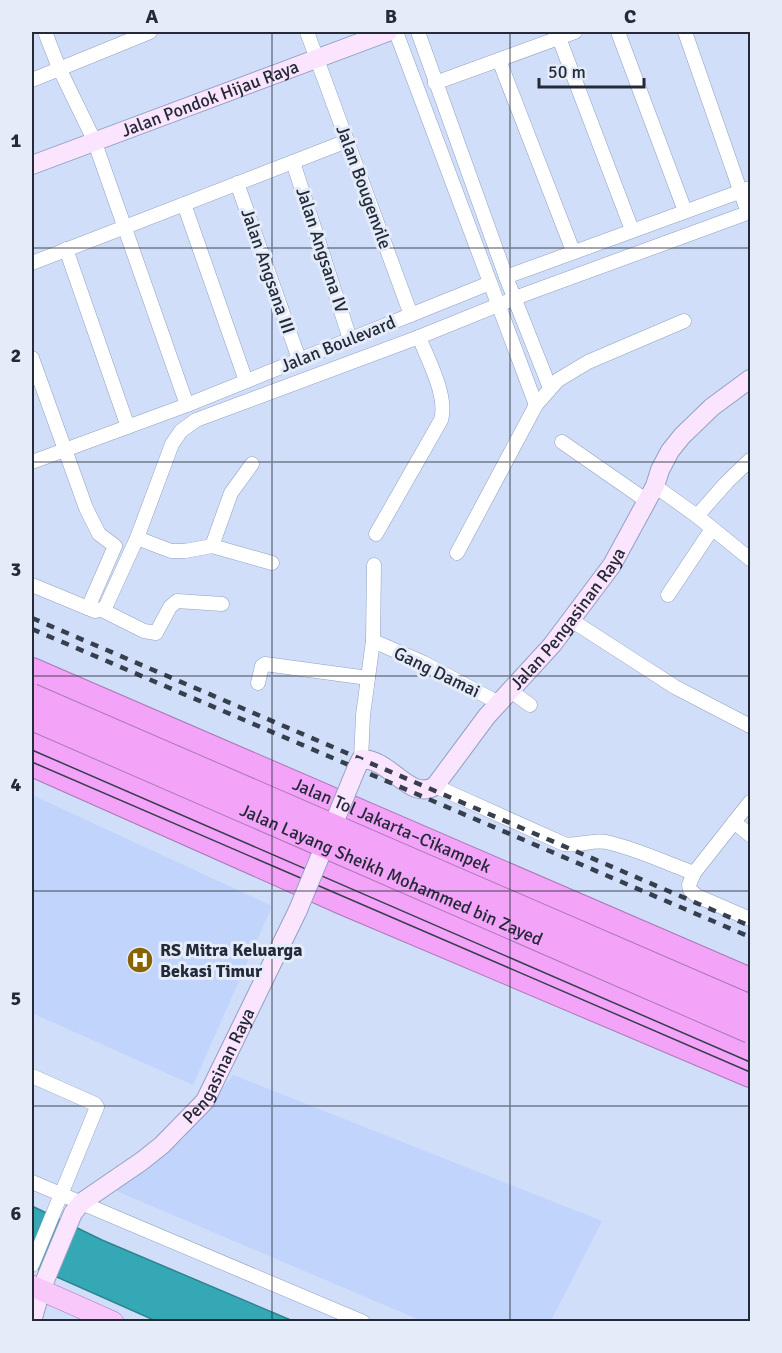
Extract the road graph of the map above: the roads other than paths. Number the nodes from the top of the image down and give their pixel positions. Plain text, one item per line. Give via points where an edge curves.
1 (45, 32) edge
2 (150, 32) edge
3 (307, 32) edge
4 (388, 32) edge
5 (396, 32) edge
6 (418, 32) edge
7 (575, 32) edge
8 (618, 32) edge
9 (685, 32) edge
10 (115, 38) edge
11 (559, 38) junction
12 (317, 59) junction
13 (499, 60) junction
14 (59, 68) junction
15 (32, 80) edge
16 (435, 83) junction
17 (94, 141) junction
18 (347, 141) junction
19 (293, 162) junction
20 (32, 165) edge
21 (237, 183) junction
22 (745, 189) edge
23 (184, 204) junction
24 (685, 212) junction
25 (749, 212) edge
26 (125, 227) junction
27 (632, 230) junction
28 (66, 249) junction
29 (573, 252) junction
30 (32, 263) edge
31 (506, 277) junction
32 (490, 283) junction
33 (514, 298) junction
34 (498, 305) junction
35 (411, 315) junction
36 (684, 321) dead end
37 (419, 337) junction
38 (350, 339) junction
39 (32, 358) edge
40 (299, 360) junction
41 (750, 378) edge
42 (246, 381) junction
43 (550, 388) junction
44 (187, 405) junction
45 (536, 405) junction
46 (129, 427) junction
47 (562, 442) dead end
48 (65, 450) junction
49 (750, 460) edge
50 (32, 462) edge
51 (252, 464) dead end
52 (651, 493) junction
53 (697, 516) junction
54 (712, 529) junction
55 (376, 534) dead end
56 (137, 538) junction
57 (213, 546) junction
58 (457, 552) dead end
59 (750, 559) edge
60 (272, 563) dead end
61 (375, 565) dead end
62 (32, 585) edge
63 (668, 594) dead end
64 (222, 604) dead end
65 (95, 609) junction
66 (571, 620) junction
67 (373, 641) junction
68 (32, 670) edge
69 (368, 678) junction
70 (258, 683) dead end
71 (32, 696) edge
72 (506, 697) junction
73 (530, 705) dead end
74 (32, 718) edge
75 (750, 726) edge
76 (32, 744) edge
77 (359, 763) junction
78 (32, 764) edge
79 (435, 786) junction
80 (750, 802) edge
81 (734, 822) junction
82 (750, 835) edge
83 (694, 873) junction
84 (750, 919) edge
85 (750, 980) edge
86 (750, 1007) edge
87 (750, 1031) edge
88 (750, 1053) edge
89 (750, 1075) edge
90 (32, 1076) edge
91 (32, 1182) edge
92 (62, 1195) junction
93 (77, 1208) junction
94 (32, 1265) edge
95 (36, 1300) edge
96 (76, 1322) edge
97 (113, 1322) edge
98 (363, 1322) edge

1 - 14 street
2 - 10 street
3 - 12 street, Jalan Bougenvile
4 - 12 street, Jalan Pondok Hijau Raya
5 - 32 street
6 - 16 street
7 - 11 street
8 - 24 street
9 - 22 street
10 - 14 street
11 - 13 street
11 - 27 street
12 - 17 street, Jalan Pondok Hijau Raya
12 - 18 street, Jalan Bougenvile
13 - 16 street
13 - 29 street
14 - 15 street
14 - 17 street
16 - 31 street
17 - 20 street, Jalan Pondok Hijau Raya
17 - 26 street
18 - 19 street
18 - 35 street, Jalan Bougenvile
19 - 21 street
19 - 38 street, Jalan Angsana IV
21 - 23 street
21 - 40 street, Jalan Angsana III
22 - 24 street
22 - 25 street
23 - 26 street
23 - 42 street
24 - 27 street
25 - 33 street
26 - 28 street
26 - 44 street
27 - 29 street
28 - 30 street
28 - 46 street
29 - 31 street
31 - 33 street
32 - 34 street
32 - 35 street, Jalan Boulevard
33 - 34 street
33 - 43 street
34 - 37 street
34 - 45 street
35 - 38 street, Jalan Boulevard
36 - 43 street via 588,362
37 - 55 street via 444,411
37 - 56 street via 190,423 172,444
38 - 40 street, Jalan Boulevard
39 - 48 street
40 - 42 street, Jalan Boulevard
41 - 52 street, Jalan Pengasinan Raya via 681,436
42 - 44 street, Jalan Boulevard
43 - 45 street
44 - 46 street, Jalan Boulevard
45 - 58 street
46 - 48 street, Jalan Boulevard
47 - 52 street
48 - 50 street, Jalan Boulevard
48 - 65 street via 93,523 99,534 115,546
49 - 53 street
51 - 57 street via 231,493
52 - 53 street
52 - 66 street, Jalan Pengasinan Raya via 612,565
53 - 54 street
54 - 59 street
54 - 63 street
56 - 57 street via 171,551
56 - 65 street via 107,605
57 - 60 street
61 - 67 street
62 - 65 street
64 - 65 street via 177,601 156,633
66 - 72 street, Jalan Pengasinan Raya
66 - 75 street via 675,687
67 - 69 street
67 - 72 street, Gang Damai
68 - 85 highway, Jalan Tol Jakarta–Cikampek
69 - 70 street via 265,664
69 - 77 street
71 - 86 highway, Jalan Layang Sheikh Mohammed bin Zayed, bridge
72 - 73 street, Gang Damai
72 - 79 street, Jalan Pengasinan Raya via 487,716
74 - 87 highway, Jalan Layang Sheikh Mohammed bin Zayed, bridge
76 - 88 highway
77 - 79 street via 378,762 415,789 426,791
77 - 93 street, Pengasinan Raya, bridge via 298,910 205,1101 142,1161
78 - 89 highway via 331,897
79 - 83 street via 564,844 608,843
80 - 81 street
81 - 82 street
81 - 83 street
83 - 84 street via 689,885 692,892
90 - 92 street via 97,1107
91 - 92 street
92 - 93 street
92 - 94 street
93 - 95 street
93 - 98 street
95 - 96 main road
95 - 97 main road

